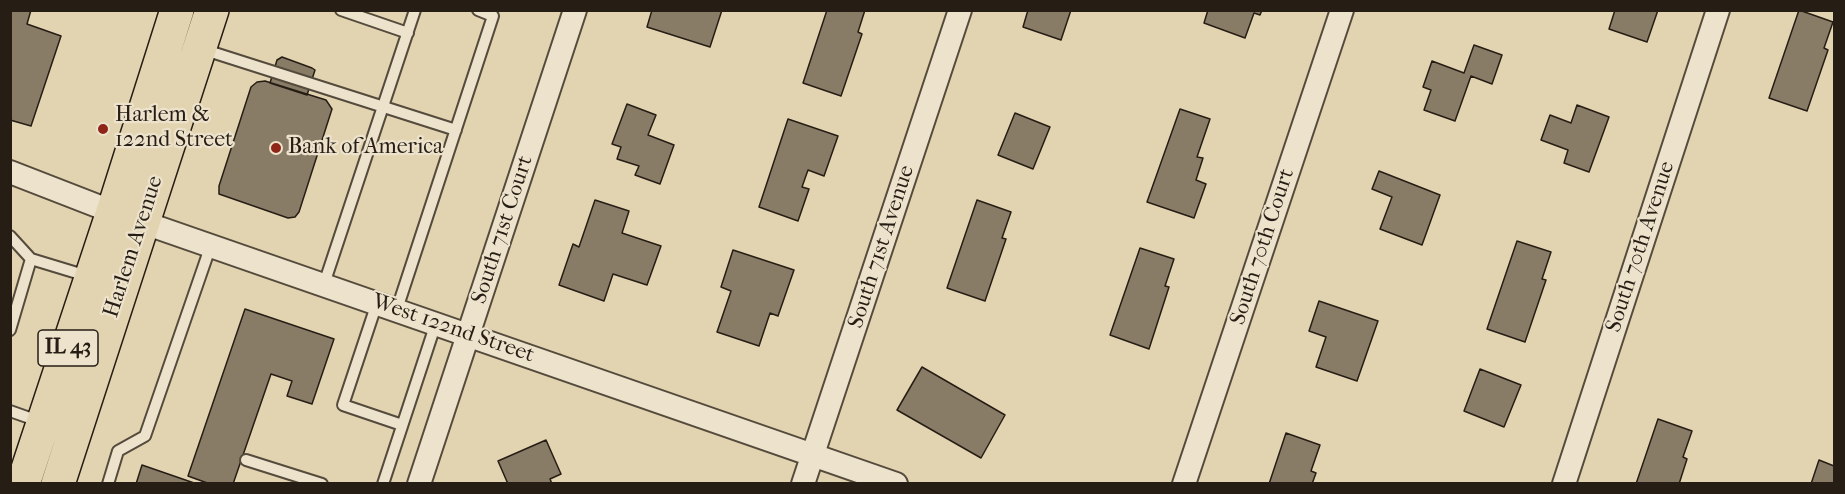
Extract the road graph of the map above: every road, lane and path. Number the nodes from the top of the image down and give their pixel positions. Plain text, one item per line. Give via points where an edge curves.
1 (177, 10) edge
2 (212, 10) edge
3 (341, 10) edge
4 (415, 10) edge
5 (478, 10) edge
6 (575, 10) edge
7 (960, 10) edge
8 (1342, 10) edge
9 (1718, 10) edge
10 (408, 33) junction
11 (200, 48) junction
12 (383, 107) junction
13 (456, 130) junction
14 (10, 172) edge
15 (127, 216) junction
16 (10, 236) edge
17 (212, 245) junction
18 (31, 259) junction
19 (91, 278) junction
20 (324, 284) junction
21 (387, 306) junction
22 (436, 323) junction
23 (10, 330) edge
24 (469, 334) junction
25 (10, 411) edge
26 (43, 422) junction
27 (402, 425) junction
28 (813, 455) junction
29 (246, 460) dead end
30 (23, 483) edge
31 (58, 483) edge
32 (108, 483) edge
33 (322, 483) edge
34 (383, 483) edge
35 (419, 483) edge
36 (803, 483) edge
37 (896, 483) edge
38 (1184, 483) edge
39 (1564, 483) edge

1 - 15 main road, Harlem Avenue / IL 43
2 - 11 main road, Harlem Avenue / IL 43
3 - 10 lane
4 - 10 lane
5 - 13 lane via 494,16
6 - 24 street, South 71st Court
7 - 28 street, South 71st Avenue
8 - 38 street, South 70th Court
9 - 39 street, South 70th Avenue
10 - 12 lane
11 - 12 lane
11 - 15 main road, Harlem Avenue / IL 43
12 - 13 lane
12 - 20 lane
13 - 21 lane
14 - 15 street, West 122nd Street
15 - 17 street, West 122nd Street
15 - 19 main road, Harlem Avenue / IL 43
15 - 31 main road, Harlem Avenue / IL 43
16 - 18 lane
17 - 20 street, West 122nd Street
17 - 32 lane via 145,436 118,451
18 - 19 lane
18 - 23 lane
19 - 26 main road, Harlem Avenue / IL 43
20 - 21 street, West 122nd Street
21 - 22 street, West 122nd Street
21 - 27 lane via 343,405
22 - 24 street, West 122nd Street
22 - 27 lane
24 - 28 street, West 122nd Street
24 - 35 street, South 71st Court
25 - 26 lane
26 - 30 main road, Harlem Avenue / IL 43
27 - 34 lane
28 - 36 street, South 71st Avenue
28 - 37 street, West 122nd Street
29 - 33 lane

